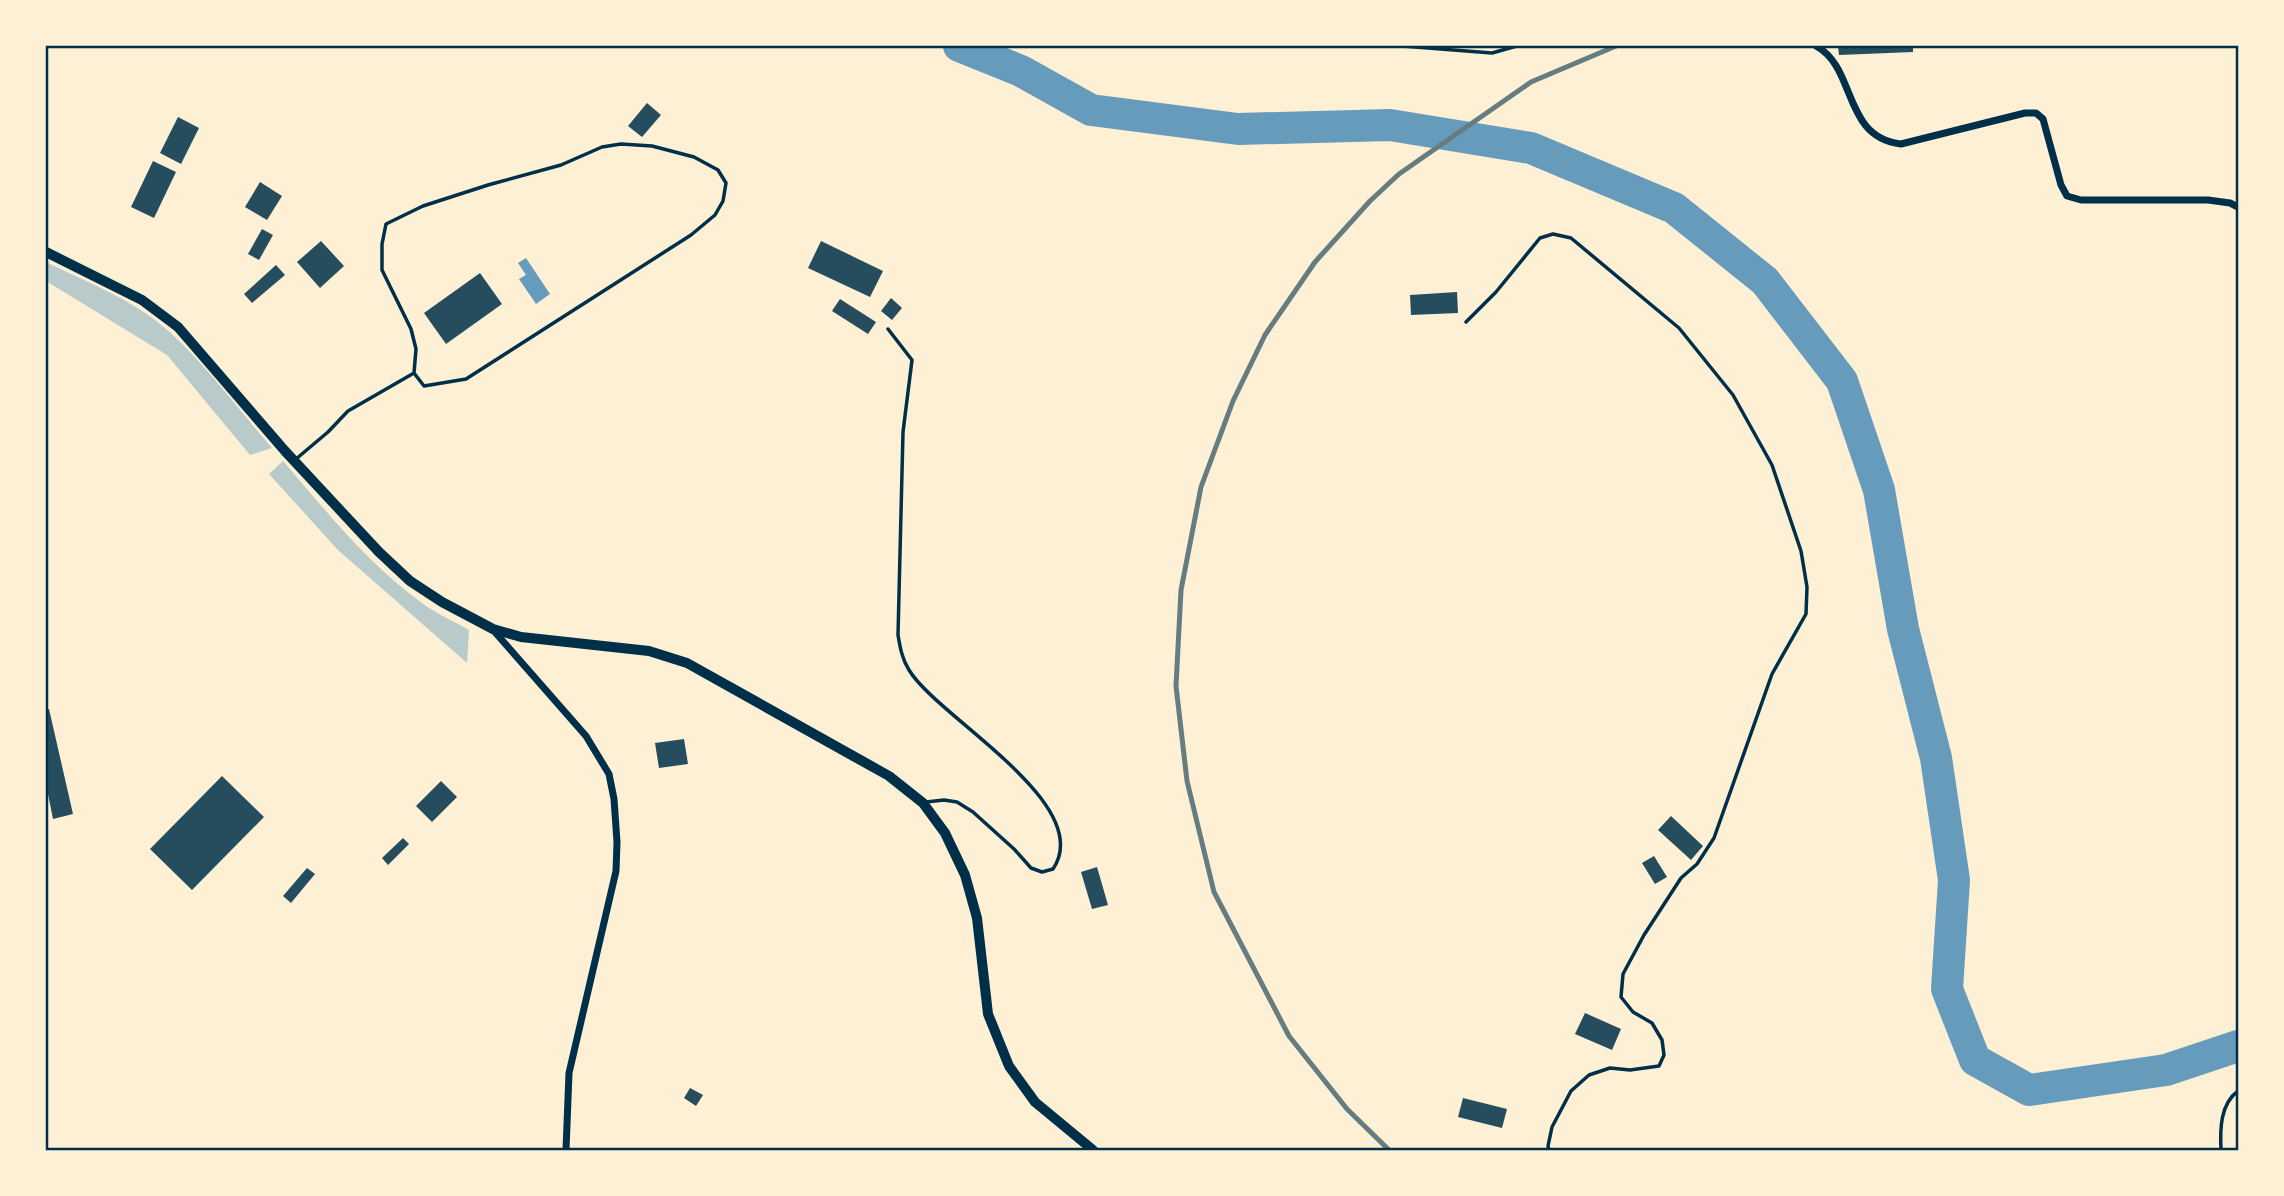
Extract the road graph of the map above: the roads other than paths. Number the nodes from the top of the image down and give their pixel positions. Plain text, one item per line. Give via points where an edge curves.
1 (1816, 46) edge
2 (2238, 207) edge
3 (46, 251) edge
4 (1466, 322) dead end
5 (888, 329) dead end
6 (414, 373) junction
7 (294, 460) junction
8 (493, 629) junction
9 (923, 803) junction
10 (2238, 1091) edge
11 (566, 1150) edge
12 (1093, 1150) edge
13 (1549, 1150) edge
14 (2221, 1150) edge

1 - 2 street via 1833,61 1862,122 1889,142 1900,144 2036,113 2043,119 2067,196 2081,200 2208,200
3 - 7 main road via 142,300 178,327
4 - 13 lane via 1540,238 1553,234 1571,237 1679,328 1733,395 1772,465 1801,551 1807,587 1806,614 1772,674 1714,838 1681,878 1623,974 1621,997 1633,1012 1652,1023 1662,1040 1664,1055 1659,1066 1609,1068 1589,1075 1571,1091 1552,1127
5 - 9 lane via 912,360 904,432 901,654 909,672 936,701 1013,765 1039,794 1055,823 1058,860 1053,869 1031,868 957,802
6 - 6 lane via 416,349 411,329 382,270 386,224 393,219 621,144 694,157 718,170 726,183 723,201 715,215 691,235 466,379 424,386
6 - 7 lane via 348,411
7 - 8 main road via 410,581
8 - 9 main road via 521,637 649,651 687,663 889,776
8 - 11 street via 586,736 609,774 614,799 616,871 569,1073
9 - 12 main road via 945,833 965,875 977,918 988,1014 1009,1066 1035,1102
10 - 14 lane via 2224,1111

